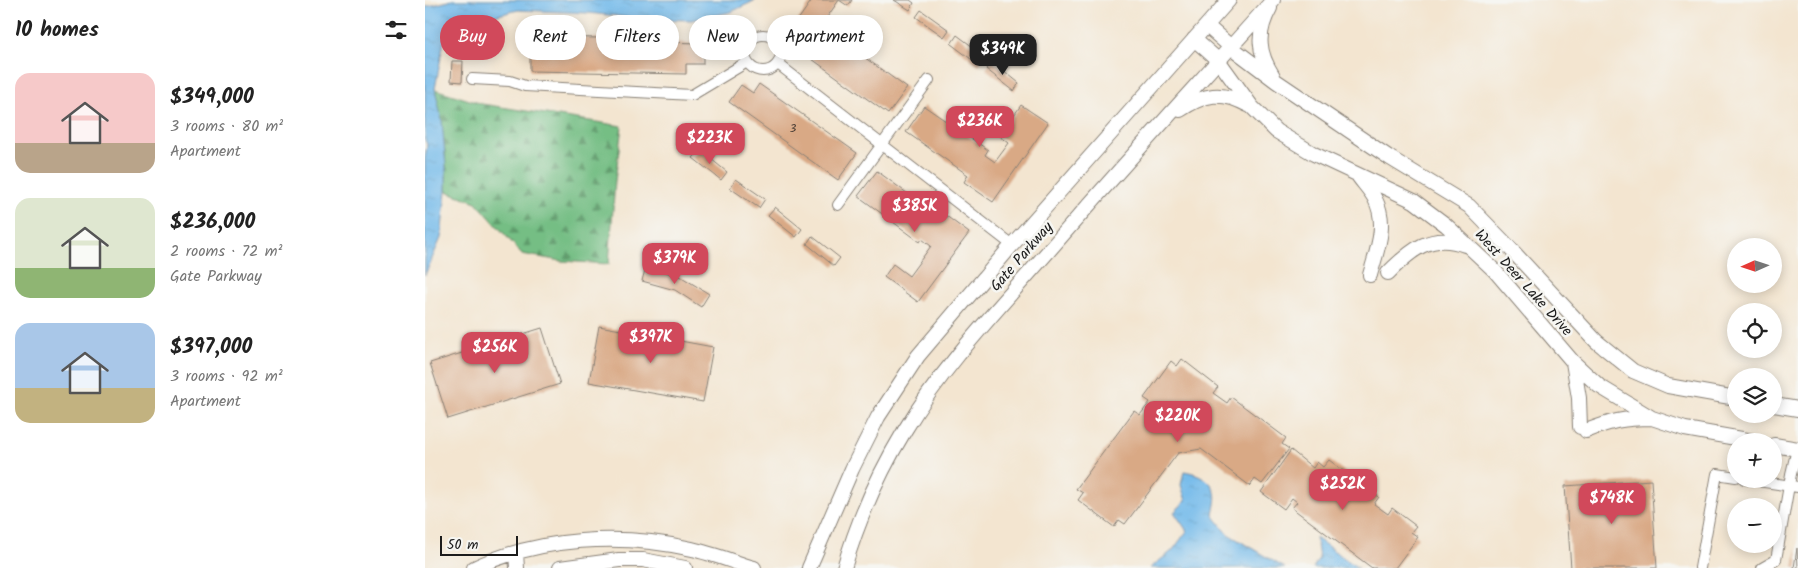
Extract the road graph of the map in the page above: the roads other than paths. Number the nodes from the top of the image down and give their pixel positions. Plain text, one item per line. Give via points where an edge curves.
1 (1229, 0) edge
2 (1274, 0) edge
3 (1207, 26) junction
4 (1194, 39) junction
5 (1231, 47) junction
6 (1218, 60) junction
7 (747, 62) junction
8 (777, 64) junction
9 (472, 78) dead end
10 (929, 80) dead end
11 (1276, 81) junction
12 (1252, 107) junction
13 (1163, 122) junction
14 (882, 145) junction
15 (1357, 174) junction
16 (839, 205) dead end
17 (1012, 245) junction
18 (1469, 246) junction
19 (1388, 273) dead end
20 (1370, 275) dead end
21 (1573, 362) junction
22 (1727, 396) edge
23 (1782, 406) edge
24 (1798, 409) edge
25 (1652, 418) junction
26 (1727, 436) edge
27 (1782, 446) edge
28 (1798, 449) edge
29 (1727, 476) edge
30 (1793, 487) edge
31 (516, 553) junction
32 (493, 564) edge
33 (474, 568) edge
34 (517, 568) edge
35 (560, 568) edge
36 (685, 568) edge
37 (755, 568) edge
38 (809, 568) edge
39 (844, 568) edge
40 (1700, 568) edge
41 (1762, 568) edge

1 - 3 street, Gate Parkway
2 - 5 street, Gate Parkway
2 - 11 street via 1265,17 1261,48 1265,63
3 - 4 street, Gate Parkway
3 - 5 street, West Deer Lake Drive
4 - 6 street, West Deer Lake Drive
4 - 17 street, Gate Parkway
5 - 6 street, Gate Parkway
5 - 11 street, West Deer Lake Drive
6 - 12 street, West Deer Lake Drive
6 - 13 street, Gate Parkway
7 - 8 street via 762,71
7 - 8 street via 746,50 751,39 768,36 780,47
7 - 9 street via 692,95 525,86 510,81
8 - 14 street
10 - 14 street
11 - 22 street, West Deer Lake Drive via 1390,158 1469,206 1596,341 1633,371 1668,386
12 - 13 street via 1234,97 1208,96 1194,100
12 - 15 street, West Deer Lake Drive via 1277,131 1314,154
13 - 39 street, Gate Parkway via 949,367 905,430 878,481 859,521
14 - 16 street
14 - 17 street
15 - 18 street, West Deer Lake Drive via 1414,201
15 - 20 street via 1375,198 1381,214 1382,230
17 - 38 street, Gate Parkway via 918,356 878,417
18 - 19 street via 1453,241 1421,245
18 - 21 street, West Deer Lake Drive via 1495,271
21 - 25 street, West Deer Lake Drive via 1599,386
21 - 25 street via 1583,429 1627,418
23 - 24 street
25 - 26 street, West Deer Lake Drive via 1685,429
27 - 28 street
28 - 30 street
29 - 40 street via 1717,474
30 - 41 street via 1775,560
31 - 32 street
31 - 34 street
31 - 37 street via 561,543 646,541 693,549
32 - 33 street
35 - 36 street via 627,560

